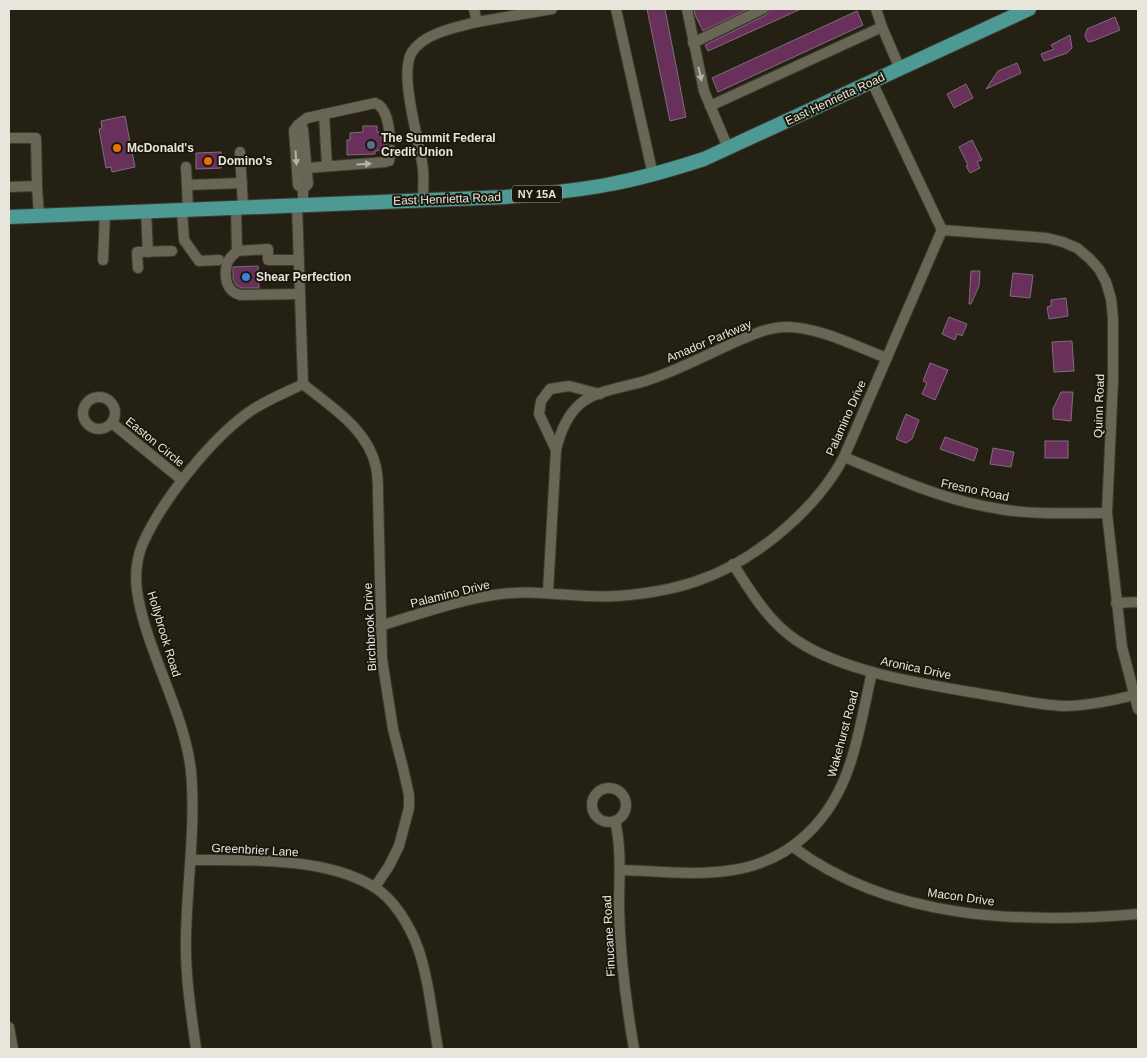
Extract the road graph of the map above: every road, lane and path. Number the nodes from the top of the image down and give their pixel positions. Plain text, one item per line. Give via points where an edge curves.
1 (474, 9) edge
2 (552, 9) edge
3 (616, 9) edge
4 (687, 9) edge
5 (763, 9) edge
6 (876, 9) edge
7 (1029, 9) edge
8 (477, 22) junction
9 (882, 27) junction
10 (693, 42) junction
11 (900, 69) junction
12 (872, 82) junction
13 (710, 106) junction
14 (324, 114) junction
15 (298, 125) junction
16 (9, 138) edge
17 (390, 138) dead end
18 (728, 148) junction
19 (391, 150) dead end
20 (240, 152) dead end
21 (327, 166) junction
22 (186, 167) dead end
23 (307, 168) junction
24 (654, 175) junction
25 (242, 183) junction
26 (187, 185) junction
27 (38, 186) junction
28 (9, 187) edge
29 (303, 189) junction
30 (423, 200) junction
31 (300, 205) junction
32 (240, 208) junction
33 (185, 210) junction
34 (146, 212) junction
35 (105, 214) junction
36 (39, 216) junction
37 (9, 217) edge
38 (942, 230) junction
39 (237, 250) junction
40 (172, 251) dead end
41 (148, 252) junction
42 (103, 260) dead end
43 (219, 260) dead end
44 (299, 260) junction
45 (138, 268) dead end
46 (300, 294) junction
47 (887, 358) junction
48 (303, 384) junction
49 (600, 394) junction
50 (112, 423) dead end
51 (556, 450) junction
52 (844, 457) junction
53 (182, 480) junction
54 (1107, 513) junction
55 (733, 564) junction
56 (548, 592) junction
57 (1138, 602) edge
58 (1116, 603) junction
59 (380, 626) junction
60 (872, 672) junction
61 (1134, 695) junction
62 (1138, 709) edge
63 (615, 820) dead end
64 (793, 847) junction
65 (191, 860) junction
66 (620, 870) junction
67 (375, 887) junction
68 (1138, 914) edge
69 (9, 1027) edge
70 (13, 1049) edge
71 (196, 1049) edge
72 (438, 1049) edge
73 (634, 1049) edge

1 - 8 street
2 - 8 street
3 - 24 street
4 - 10 street
5 - 10 street
6 - 9 street
7 - 11 main road, East Henrietta Road / NY 15A
8 - 30 street via 426,39 413,50 408,60 408,79 423,170
9 - 11 street
9 - 13 street
10 -> 13 street
11 - 12 main road, East Henrietta Road / NY 15A
12 - 18 main road, East Henrietta Road / NY 15A
12 - 38 street
13 - 18 street
14 - 15 street via 307,118
14 - 17 street via 379,104
14 - 21 street
15 - 23 street via 303,129
15 -> 29 street via 294,130 298,185
16 - 27 street via 36,138
18 - 24 main road, East Henrietta Road / NY 15A
21 -> 19 street via 385,162 389,161
20 - 25 street
21 - 23 street
22 - 26 street
23 - 29 street via 308,184
24 - 30 main road, East Henrietta Road / NY 15A via 558,192
25 - 26 street
25 - 32 street
26 - 33 street
27 - 28 street
27 - 36 street
29 - 31 street
30 - 31 main road, East Henrietta Road / NY 15A
31 - 32 main road, East Henrietta Road / NY 15A
31 - 44 street
32 - 33 main road, East Henrietta Road / NY 15A
32 - 39 street
33 - 34 main road, East Henrietta Road / NY 15A
33 - 43 street via 184,240 199,261
34 - 35 main road, East Henrietta Road / NY 15A
34 - 41 street
35 - 36 main road, East Henrietta Road / NY 15A
35 - 42 street
36 - 37 main road, East Henrietta Road / NY 15A
38 - 47 street, Palamino Drive
38 - 54 street, Quinn Road via 1047,238 1077,248 1099,269 1111,299 1113,318
39 - 44 street via 268,249 268,260
39 - 46 street via 227,262 227,282 233,293
40 - 41 street
41 - 45 street via 137,252
44 - 46 street
46 - 48 street
47 - 49 street, Amador Parkway via 804,329 770,329 649,380
47 - 52 street, Palamino Drive
48 - 53 street, Hollybrook Road via 237,421
48 - 59 street, Birchbrook Drive via 358,430 376,467
49 - 51 street, Amador Parkway via 581,402 568,417
49 - 51 street, Amador Parkway via 569,386 550,389 541,401 539,414
50 - 53 street, Easton Circle
51 - 56 street, Amador Parkway
52 - 54 street, Fresno Road via 933,494 974,504 1033,513
52 - 55 street, Palamino Drive via 812,503 771,539
53 - 65 street, Hollybrook Road via 143,543 136,578 146,624 188,754 192,790
54 - 58 street, Quinn Road
55 - 56 street, Palamino Drive via 698,581 646,593 600,596
55 - 60 street, Aronica Drive via 759,604 795,640 823,655
56 - 59 street, Palamino Drive via 487,596
57 - 58 street
58 - 61 street, Quinn Road via 1122,647
59 - 67 street, Birchbrook Drive via 393,729 409,808 399,846
60 - 61 street, Aronica Drive via 1042,704 1082,705
60 - 64 street, Wakehurst Road via 841,787 819,821
61 - 62 street, Quinn Road
63 - 66 street, Finucane Road
64 - 66 street, Wakehurst Road via 762,863 731,870 691,873
64 - 68 street, Macon Drive via 816,864 844,878 922,905 1013,916
65 - 67 street, Greenbrier Lane via 259,860 322,868 353,876
65 - 71 street, Hollybrook Road via 186,938
66 - 73 street, Finucane Road via 622,959
67 - 72 street, Greenbrier Lane via 393,904 418,948
69 - 70 street

